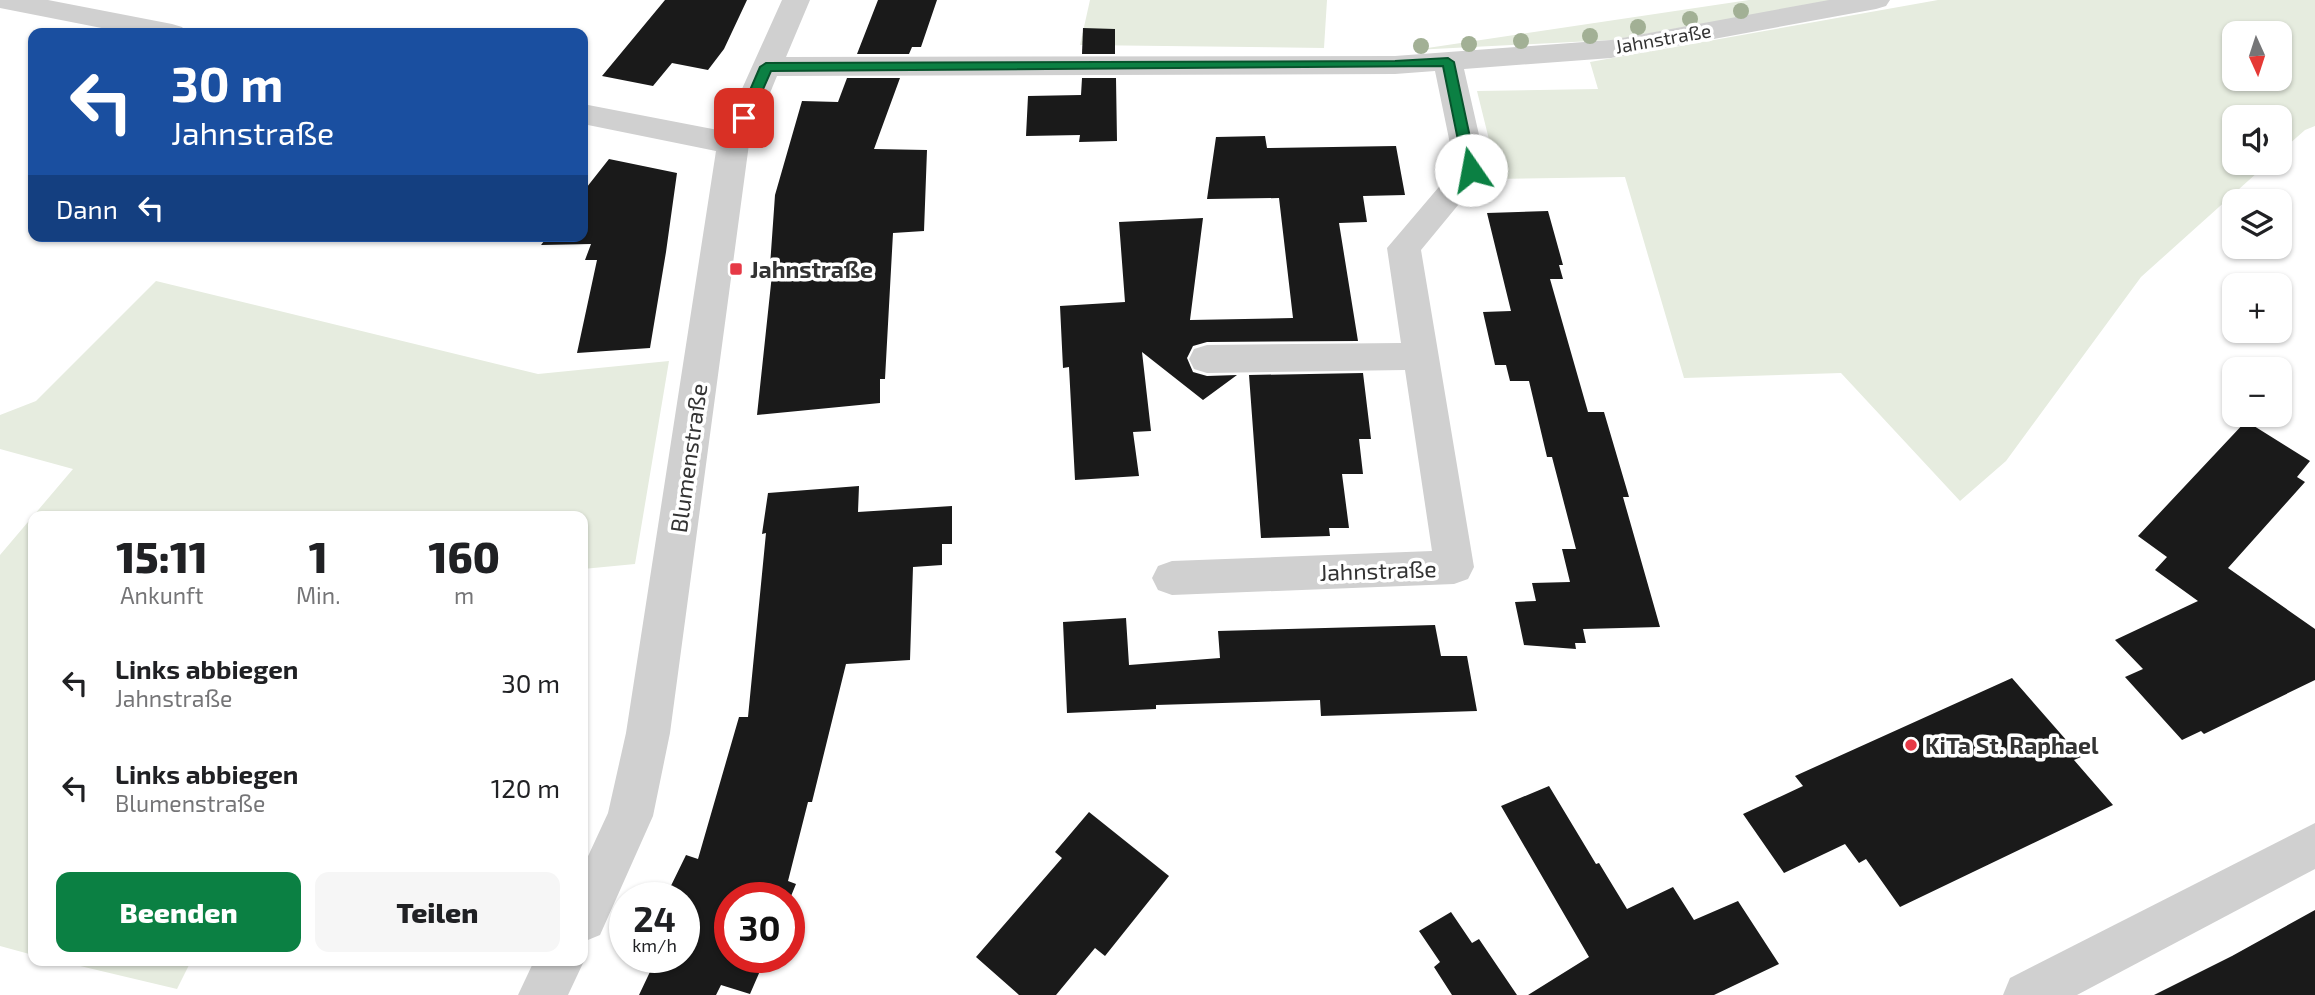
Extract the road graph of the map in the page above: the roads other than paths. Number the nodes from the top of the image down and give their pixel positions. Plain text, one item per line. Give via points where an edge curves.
1 (3, 0) edge
2 (796, 0) edge
3 (1876, 0) edge
4 (146, 28) edge
5 (1448, 62) junction
6 (766, 67) junction
7 (588, 115) edge
8 (733, 144) junction
9 (1422, 356) junction
10 (1207, 359) dead end
11 (1172, 578) dead end
12 (2315, 845) edge
13 (588, 907) edge
14 (557, 966) edge
15 (542, 995) edge
16 (2027, 995) edge

1 - 4 street
2 - 6 street, Blumenstraße
3 - 5 street, Jahnstraße via 1611,49
5 - 6 street, Jahnstraße
5 - 9 street, Jahnstraße via 1471,170 1404,248
6 - 8 street, Blumenstraße
7 - 8 street
8 - 13 street, Blumenstraße via 648,733 630,816
9 - 10 street
9 - 11 street, Jahnstraße via 1454,567
12 - 16 street
14 - 15 street

